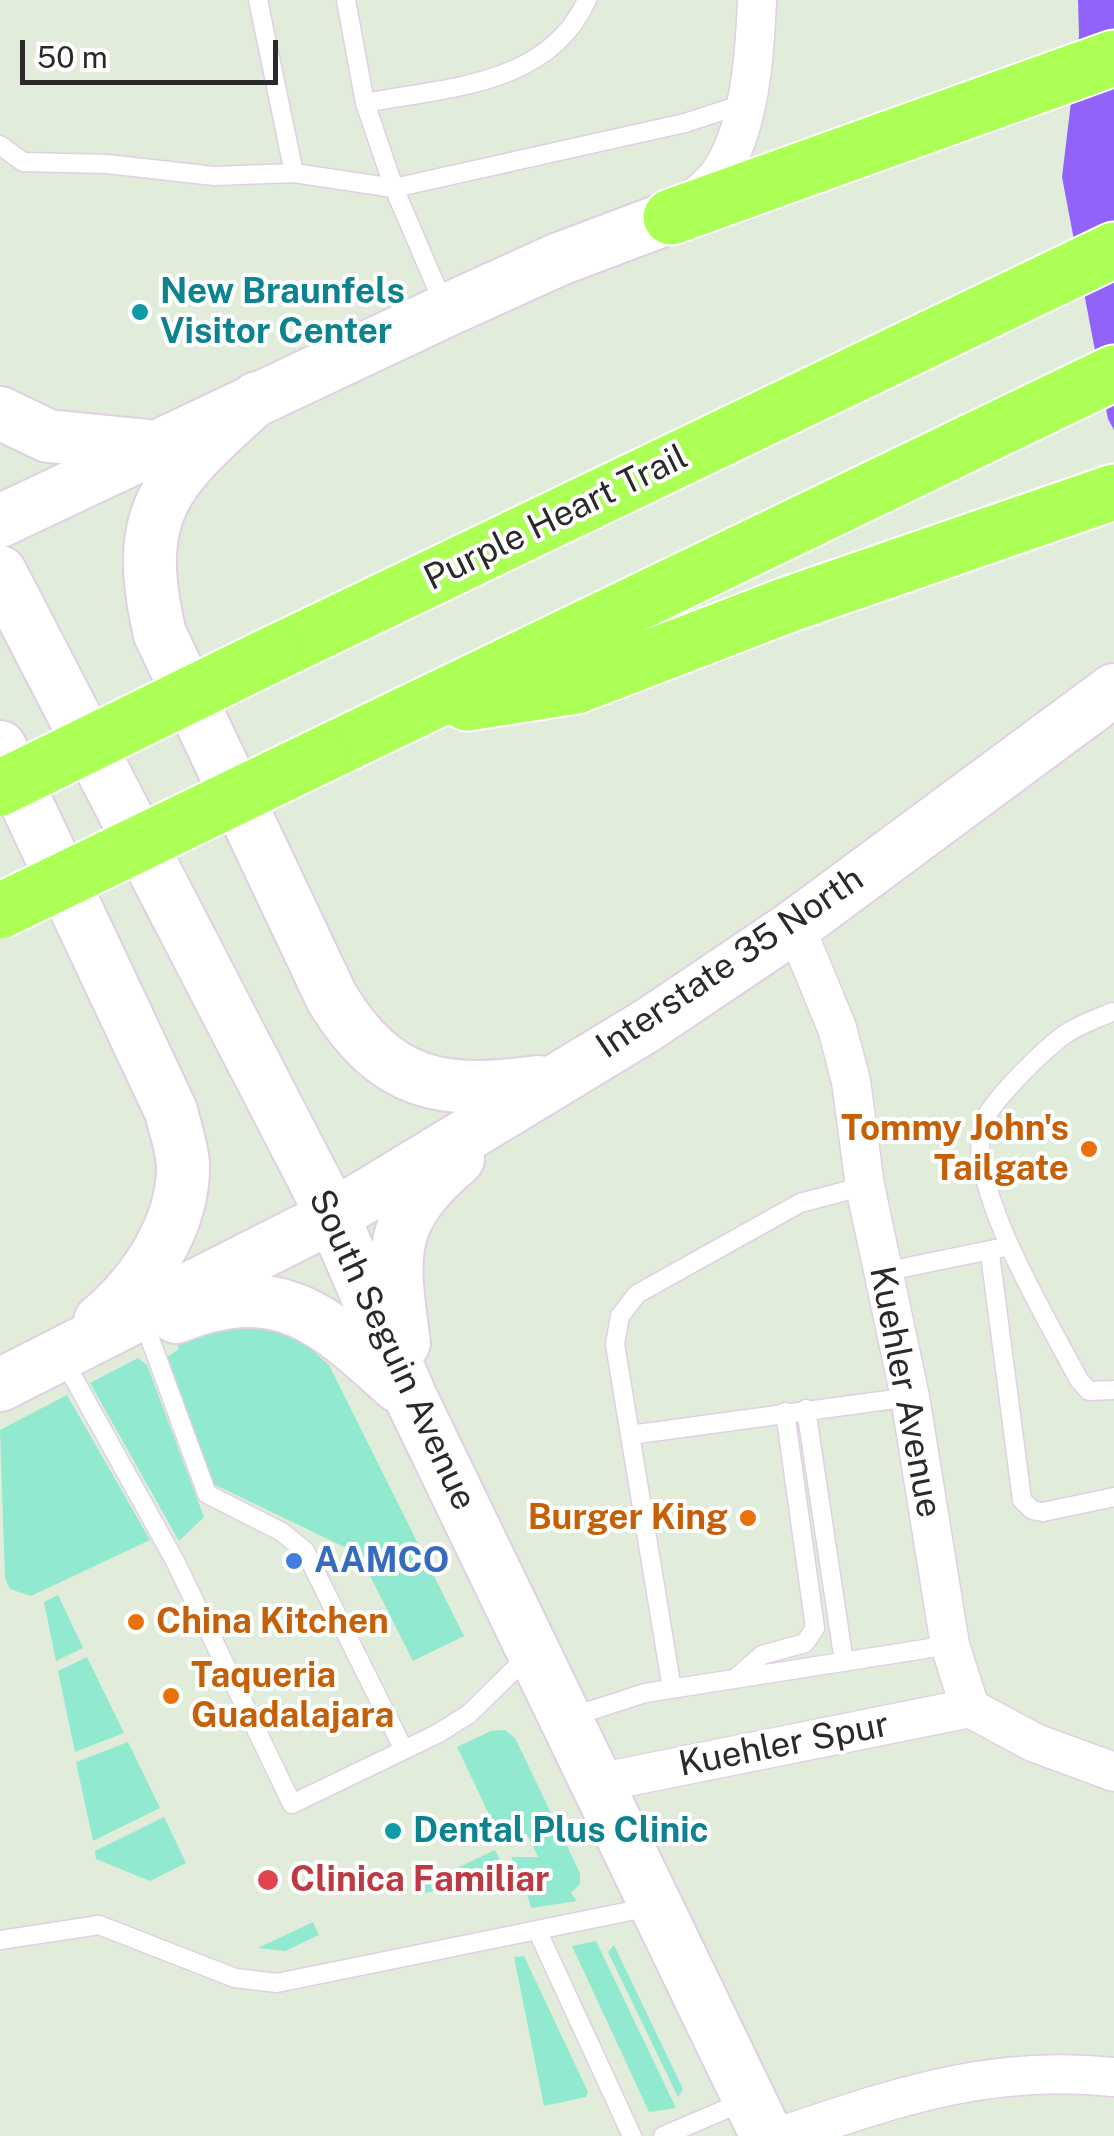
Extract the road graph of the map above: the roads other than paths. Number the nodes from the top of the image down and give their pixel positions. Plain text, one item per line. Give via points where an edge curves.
1 (258, 0) edge
2 (346, 0) edge
3 (587, 0) edge
4 (758, 0) edge
5 (1114, 58) edge
6 (366, 103) junction
7 (743, 104) junction
8 (0, 144) edge
9 (294, 173) junction
10 (394, 188) junction
11 (671, 218) junction
12 (1114, 250) edge
13 (446, 310) junction
14 (1114, 373) edge
15 (257, 398) junction
16 (0, 413) edge
17 (155, 447) junction
18 (1114, 492) edge
19 (0, 520) edge
20 (0, 572) edge
21 (1114, 690) edge
22 (408, 713) junction
23 (0, 746) edge
24 (0, 788) edge
25 (0, 910) edge
26 (795, 926) junction
27 (1112, 1012) edge
28 (550, 1081) junction
29 (865, 1186) junction
30 (333, 1216) junction
31 (1010, 1244) junction
32 (990, 1254) junction
33 (883, 1272) junction
34 (146, 1328) junction
35 (60, 1354) junction
36 (0, 1385) edge
37 (1114, 1390) edge
38 (910, 1397) junction
39 (412, 1398) junction
40 (806, 1409) junction
41 (786, 1412) junction
42 (630, 1434) junction
43 (1114, 1498) edge
44 (950, 1645) junction
45 (532, 1652) junction
46 (844, 1662) junction
47 (732, 1681) junction
48 (672, 1689) junction
49 (970, 1708) junction
50 (565, 1718) junction
51 (404, 1750) junction
52 (1114, 1772) edge
53 (596, 1783) junction
54 (655, 1906) junction
55 (536, 1930) junction
56 (0, 1940) edge
57 (1114, 2077) edge
58 (766, 2124) edge
59 (632, 2136) edge
60 (663, 2136) edge

1 - 9 lane
2 - 6 lane
3 - 6 lane via 552,51 503,76
4 - 7 street via 755,56
5 - 11 highway
6 - 10 lane
7 - 10 lane
7 - 11 street via 738,140 718,176
8 - 9 lane via 22,162 214,176
9 - 10 lane
10 - 13 lane
11 - 13 main road
12 - 24 highway, Purple Heart Trail, bridge
13 - 15 main road
14 - 22 highway
15 - 17 main road
15 - 28 main road via 178,473 158,502 148,548 160,634 356,1036 408,1073 442,1087
16 - 17 main road via 48,436
17 - 19 main road
18 - 22 highway via 576,686
20 - 30 main road, South Seguin Avenue
21 - 26 main road, Interstate 35 North
22 - 25 highway, bridge
23 - 35 main road via 171,1111 183,1160 174,1221 150,1262 120,1304
26 - 28 main road, Interstate 35 North via 648,1025
26 - 29 street, Kuehler Avenue via 842,1046
27 - 31 lane via 1060,1038 985,1118 984,1178
28 - 30 main road, Interstate 35 North
28 - 39 main road via 445,1170 402,1223 396,1284
29 - 33 street, Kuehler Avenue
29 - 42 lane via 800,1203 630,1301 614,1334
30 - 35 main road, Interstate 35 North
30 - 39 main road, South Seguin Avenue
31 - 32 lane
31 - 37 lane via 1078,1380 1089,1391
32 - 33 lane
32 - 43 lane via 1022,1500 1037,1512
33 - 38 street, Kuehler Avenue
34 - 35 main road
34 - 39 main road via 230,1302 293,1308 326,1322
34 - 51 lane via 207,1494 305,1551
35 - 36 main road
35 - 51 lane via 175,1562 292,1804
38 - 40 lane
38 - 44 street, Kuehler Avenue
39 - 45 main road, South Seguin Avenue
40 - 41 lane
40 - 46 lane
41 - 42 lane
41 - 47 lane via 815,1628 805,1643 762,1655
42 - 48 lane
44 - 46 lane
44 - 49 street, Kuehler Avenue
45 - 50 main road, South Seguin Avenue
45 - 51 lane via 469,1714
46 - 47 lane
47 - 48 lane
48 - 50 lane
49 - 52 street via 1035,1744
49 - 53 street, Kuehler Spur
50 - 53 main road, South Seguin Avenue
53 - 54 main road, South Seguin Avenue
54 - 55 lane
54 - 58 main road, South Seguin Avenue
55 - 56 lane via 265,1983 235,1978 98,1925
55 - 59 lane
57 - 58 street via 1056,2072 962,2080
58 - 60 lane

